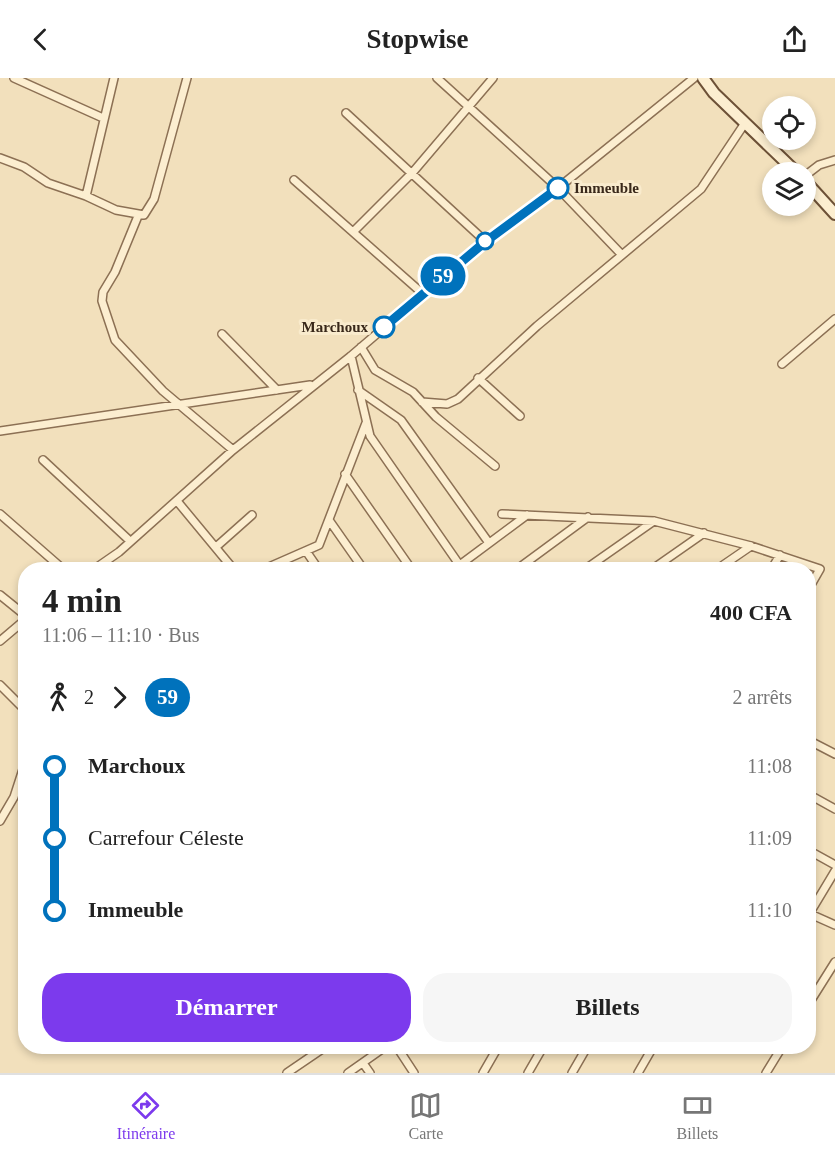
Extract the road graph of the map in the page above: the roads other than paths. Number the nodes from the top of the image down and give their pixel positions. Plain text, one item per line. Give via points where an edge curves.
1 (14, 78) edge
2 (114, 78) edge
3 (187, 78) edge
4 (436, 78) edge
5 (493, 78) edge
6 (694, 78) edge
7 (703, 78) edge
8 (467, 107) junction
9 (346, 113) dead end
10 (103, 118) junction
11 (745, 123) junction
12 (0, 158) edge
13 (835, 160) edge
14 (786, 162) edge
15 (816, 167) edge
16 (413, 172) junction
17 (294, 180) dead end
18 (558, 188) junction
19 (816, 193) edge
20 (86, 196) junction
21 (835, 214) edge
22 (138, 216) junction
23 (354, 231) junction
24 (485, 242) junction
25 (621, 255) junction
26 (422, 293) junction
27 (835, 319) edge
28 (222, 334) dead end
29 (361, 347) junction
30 (351, 356) junction
31 (783, 364) dead end
32 (478, 378) junction
33 (312, 385) junction
34 (278, 390) junction
35 (358, 390) junction
36 (422, 402) junction
37 (179, 403) junction
38 (520, 416) dead end
39 (366, 423) junction
40 (0, 431) edge
41 (233, 450) junction
42 (43, 460) dead end
43 (495, 466) dead end
44 (345, 474) junction
45 (177, 501) junction
46 (0, 514) edge
47 (502, 514) dead end
48 (252, 515) dead end
49 (527, 515) junction
50 (588, 517) junction
51 (328, 520) junction
52 (654, 521) junction
53 (704, 533) junction
54 (130, 541) junction
55 (489, 543) junction
56 (751, 546) junction
57 (216, 548) junction
58 (306, 551) junction
59 (780, 555) junction
60 (55, 562) edge
61 (103, 562) edge
62 (227, 562) edge
63 (282, 562) edge
64 (314, 562) edge
65 (358, 562) edge
66 (406, 562) edge
67 (458, 562) edge
68 (467, 562) edge
69 (527, 562) edge
70 (595, 562) edge
71 (662, 562) edge
72 (728, 562) edge
73 (776, 562) edge
74 (800, 562) edge
75 (0, 595) edge
76 (18, 610) edge
77 (18, 624) edge
78 (0, 641) edge
79 (0, 685) edge
80 (18, 703) edge
81 (816, 744) edge
82 (835, 754) edge
83 (18, 785) edge
84 (816, 798) edge
85 (835, 809) edge
86 (0, 821) edge
87 (816, 854) edge
88 (835, 865) edge
89 (835, 871) edge
90 (816, 902) edge
91 (816, 917) edge
92 (835, 925) edge
93 (835, 962) edge
94 (816, 992) edge
95 (315, 1054) edge
96 (375, 1054) edge
97 (402, 1054) edge
98 (494, 1054) edge
99 (539, 1054) edge
100 (583, 1054) edge
101 (650, 1054) edge
102 (778, 1054) edge
103 (363, 1063) junction
104 (642, 1072) edge
105 (287, 1073) edge
106 (348, 1073) edge
107 (370, 1073) edge
108 (414, 1073) edge
109 (483, 1073) edge
110 (528, 1073) edge
111 (572, 1073) edge
112 (766, 1073) edge

1 - 10 street
2 - 10 street
3 - 22 street via 154,198 148,211
4 - 8 street
5 - 8 street
6 - 18 street
7 - 11 street
8 - 16 street
8 - 18 street
9 - 16 street
10 - 20 street
11 - 14 street
11 - 25 street via 701,189
12 - 20 street via 24,167 48,183
13 - 15 street
16 - 23 street
16 - 24 street
17 - 23 street
18 - 24 street
18 - 25 street
19 - 21 street
20 - 22 street
22 - 37 street via 102,301 115,340
23 - 26 street
24 - 26 street
25 - 32 street
26 - 29 street
27 - 31 street
28 - 34 street
29 - 30 street
29 - 36 street via 375,369 413,392
30 - 33 street
30 - 35 street
32 - 36 street via 453,402
32 - 38 street
33 - 34 street
33 - 41 street
34 - 37 street
35 - 39 street
35 - 55 street via 401,420
36 - 43 street
37 - 40 street
37 - 41 street
39 - 44 street
39 - 67 street via 370,436
41 - 45 street
42 - 54 street
44 - 51 street
44 - 66 street
45 - 54 street
45 - 57 street
46 - 60 street
47 - 49 street
48 - 57 street
49 - 50 street
49 - 55 street
50 - 52 street
50 - 69 street
51 - 58 street via 319,544
51 - 65 street
52 - 53 street
52 - 70 street
53 - 56 street
53 - 71 street
54 - 61 street
55 - 68 street
56 - 59 street
56 - 72 street
57 - 62 street
58 - 63 street
58 - 64 street
59 - 73 street
59 - 74 street
75 - 76 street
77 - 78 street
79 - 80 street
81 - 82 street
83 - 86 street
84 - 85 street
87 - 88 street
89 - 90 street
91 - 92 street
93 - 94 street
95 - 105 street
96 - 103 street
97 - 108 street
98 - 109 street
99 - 110 street
100 - 111 street
101 - 104 street
102 - 112 street
103 - 106 street
103 - 107 street

